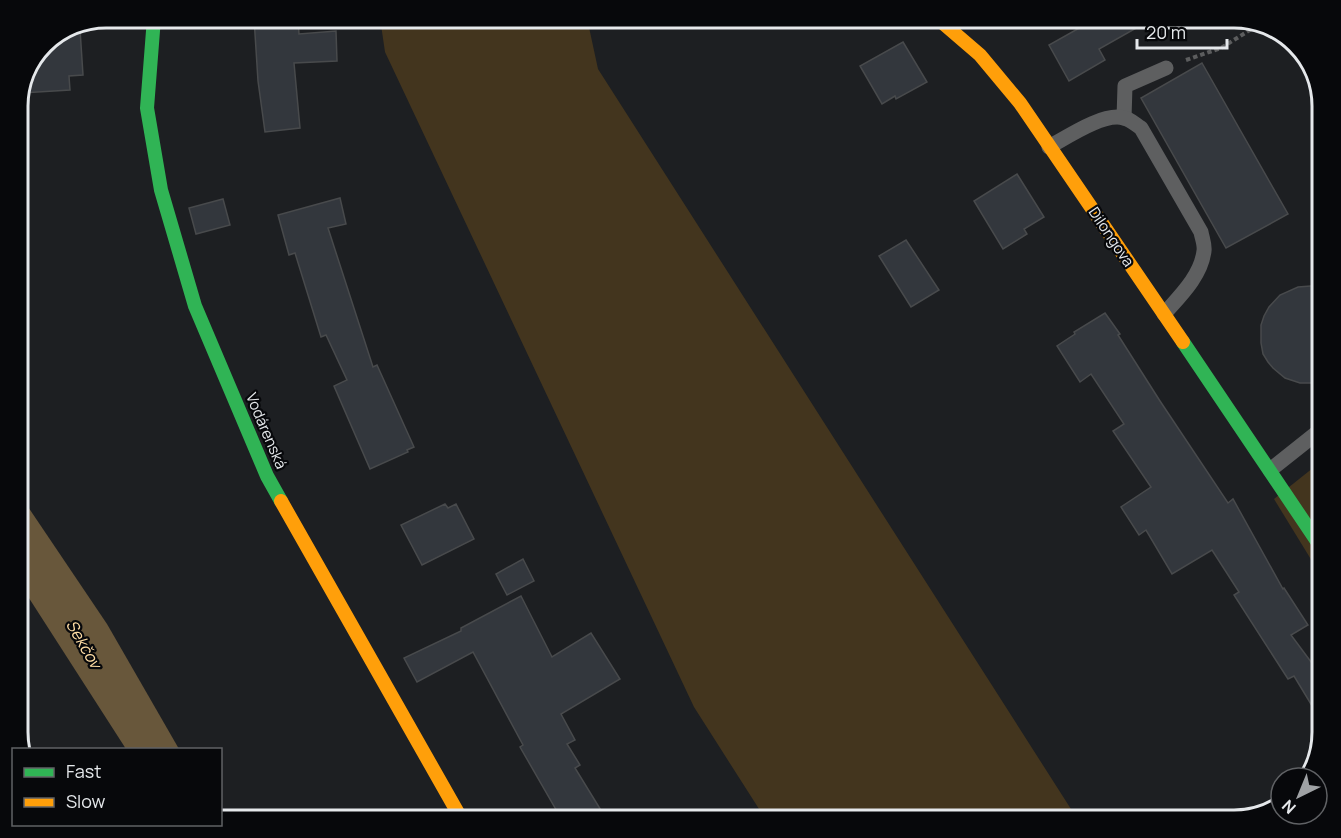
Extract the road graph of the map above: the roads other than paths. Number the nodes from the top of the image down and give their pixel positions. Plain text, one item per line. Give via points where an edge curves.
1 (153, 29) edge
2 (950, 29) edge
3 (1166, 68) road end
4 (1124, 118) junction
5 (1049, 147) junction
6 (1164, 314) junction
7 (1312, 437) edge
8 (1270, 470) junction
9 (1312, 533) edge
10 (456, 810) edge

1 - 10 street, Vodárenská via 147,108 161,190 195,306 267,476
2 - 5 street, Dilongova via 980,55 1020,103
3 - 4 lane via 1125,86
4 - 5 lane via 1089,124
4 - 6 lane via 1141,128 1203,240 1200,266
5 - 6 street, Dilongova
6 - 8 street, Dilongova
7 - 8 lane
8 - 9 street, Dilongova

